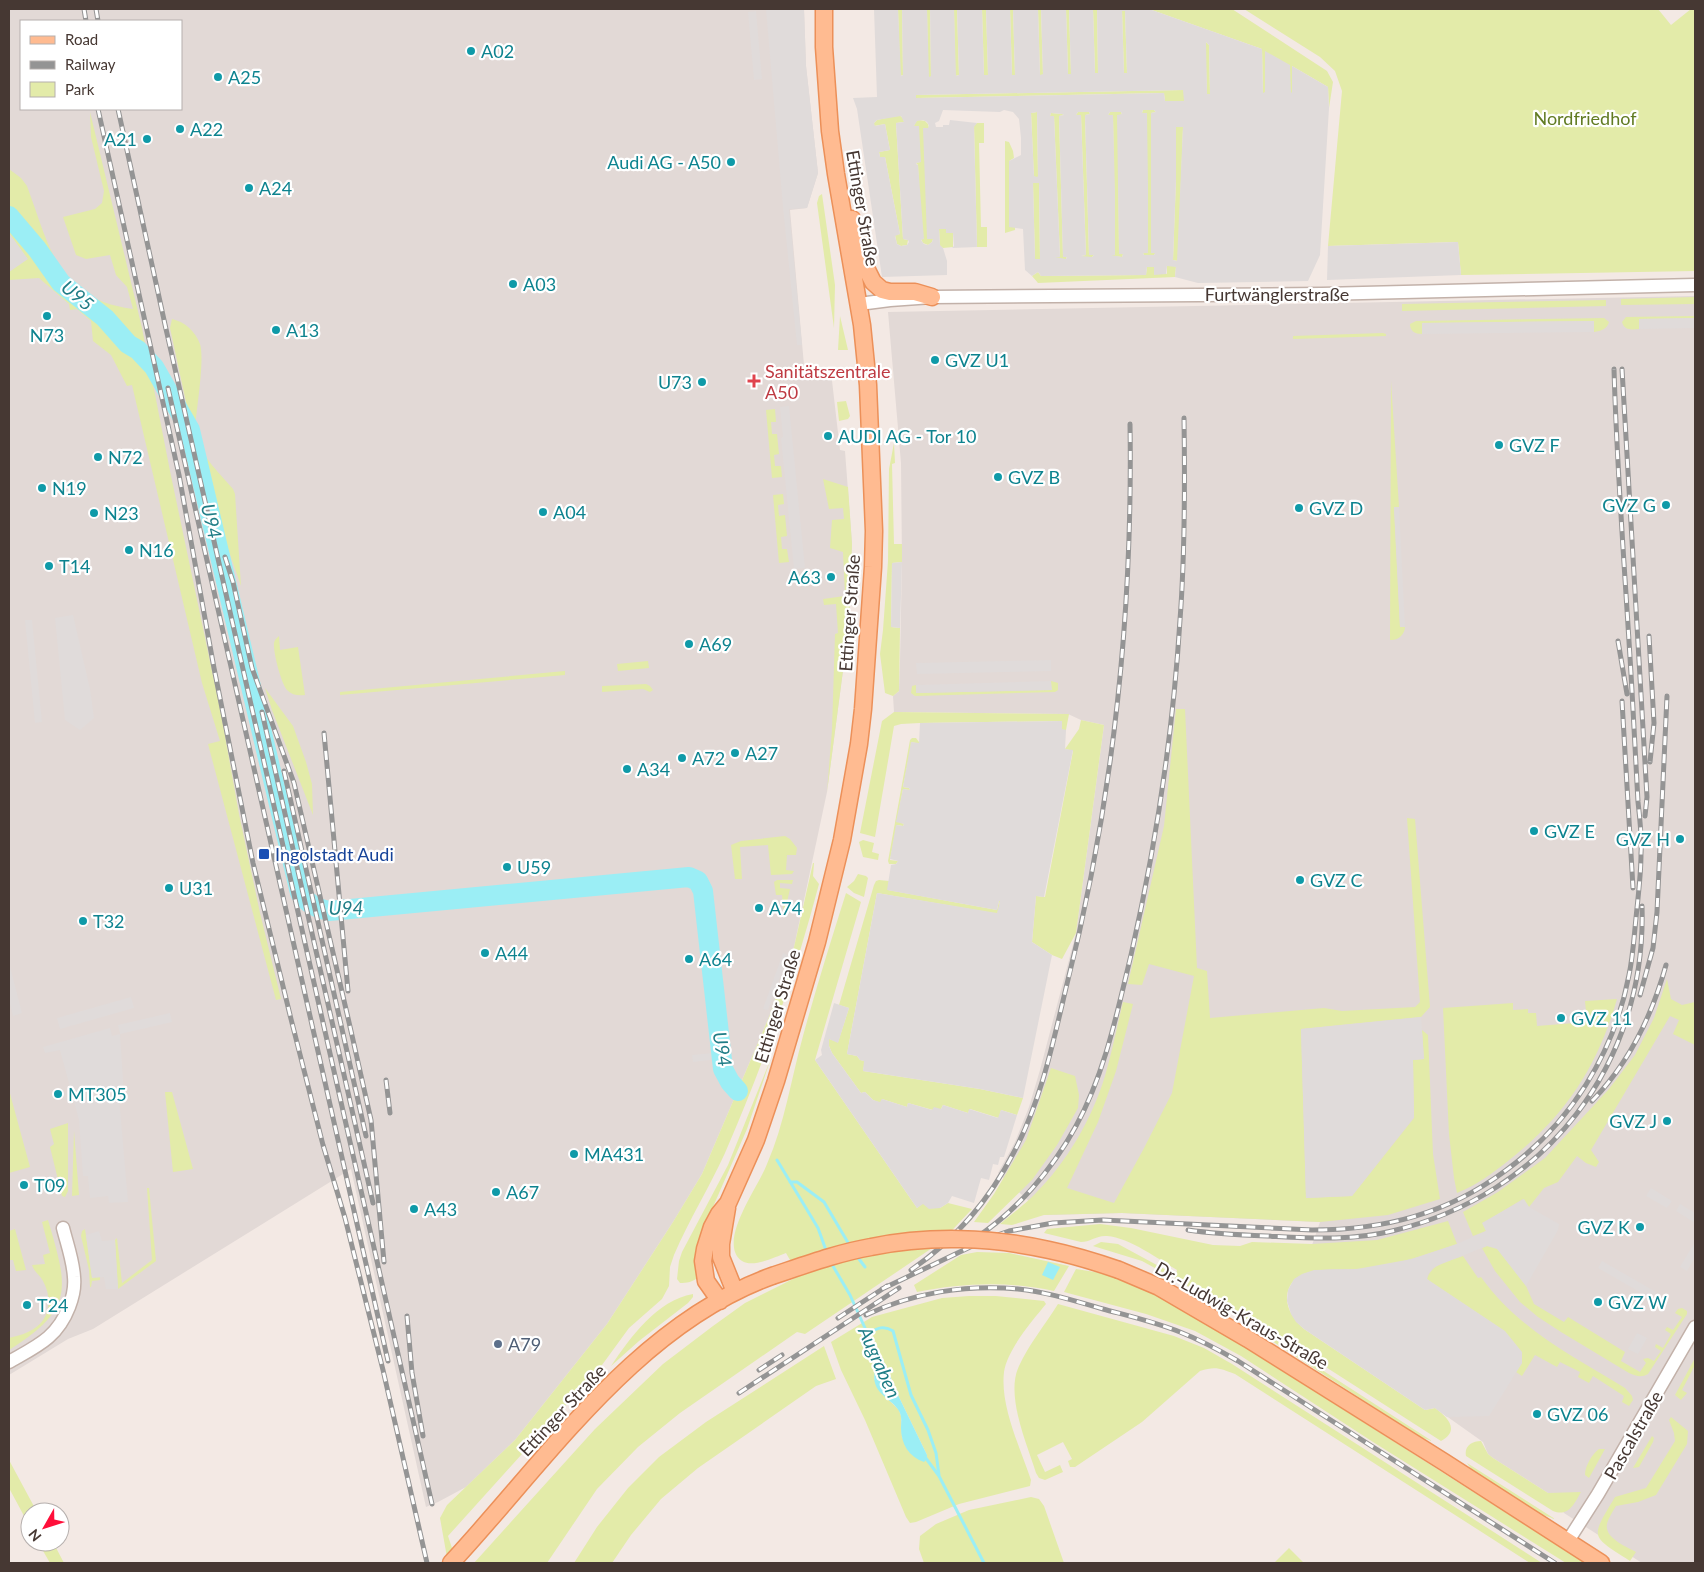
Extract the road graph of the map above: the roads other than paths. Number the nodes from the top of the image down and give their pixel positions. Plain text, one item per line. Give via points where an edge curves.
1 (824, 9) edge
2 (841, 200) junction
3 (1695, 285) edge
4 (932, 297) junction
5 (859, 304) junction
6 (728, 1204) junction
7 (62, 1228) dead end
8 (736, 1292) junction
9 (720, 1301) junction
10 (1695, 1327) edge
11 (9, 1362) edge
12 (1568, 1541) junction
13 (453, 1561) edge
14 (1601, 1563) edge

1 - 2 main road, Ettinger Straße via 830,130
2 - 4 main road via 855,226 865,266 873,282 882,290 915,292
2 - 5 main road, Ettinger Straße
3 - 4 street, Furtwänglerstraße via 1322,294
4 - 5 street, Furtwänglerstraße
5 - 6 main road, Ettinger Straße via 868,385 874,530 859,744 842,840 817,942 756,1140
6 - 8 main road, Ettinger Straße via 721,1258
6 - 9 main road, Ettinger Straße via 712,1227 703,1261 706,1281
7 - 11 street via 75,1277 73,1296 65,1317 60,1327 44,1341
8 - 9 main road, Ettinger Straße
8 - 12 main road, Dr.-Ludwig-Kraus-Straße, bridge via 813,1262 871,1246 981,1240 1049,1249 1119,1270 1159,1287 1248,1339
9 - 13 main road, Ettinger Straße via 664,1338 605,1391
10 - 12 street, Pascalstraße
12 - 14 main road, Dr.-Ludwig-Kraus-Straße

